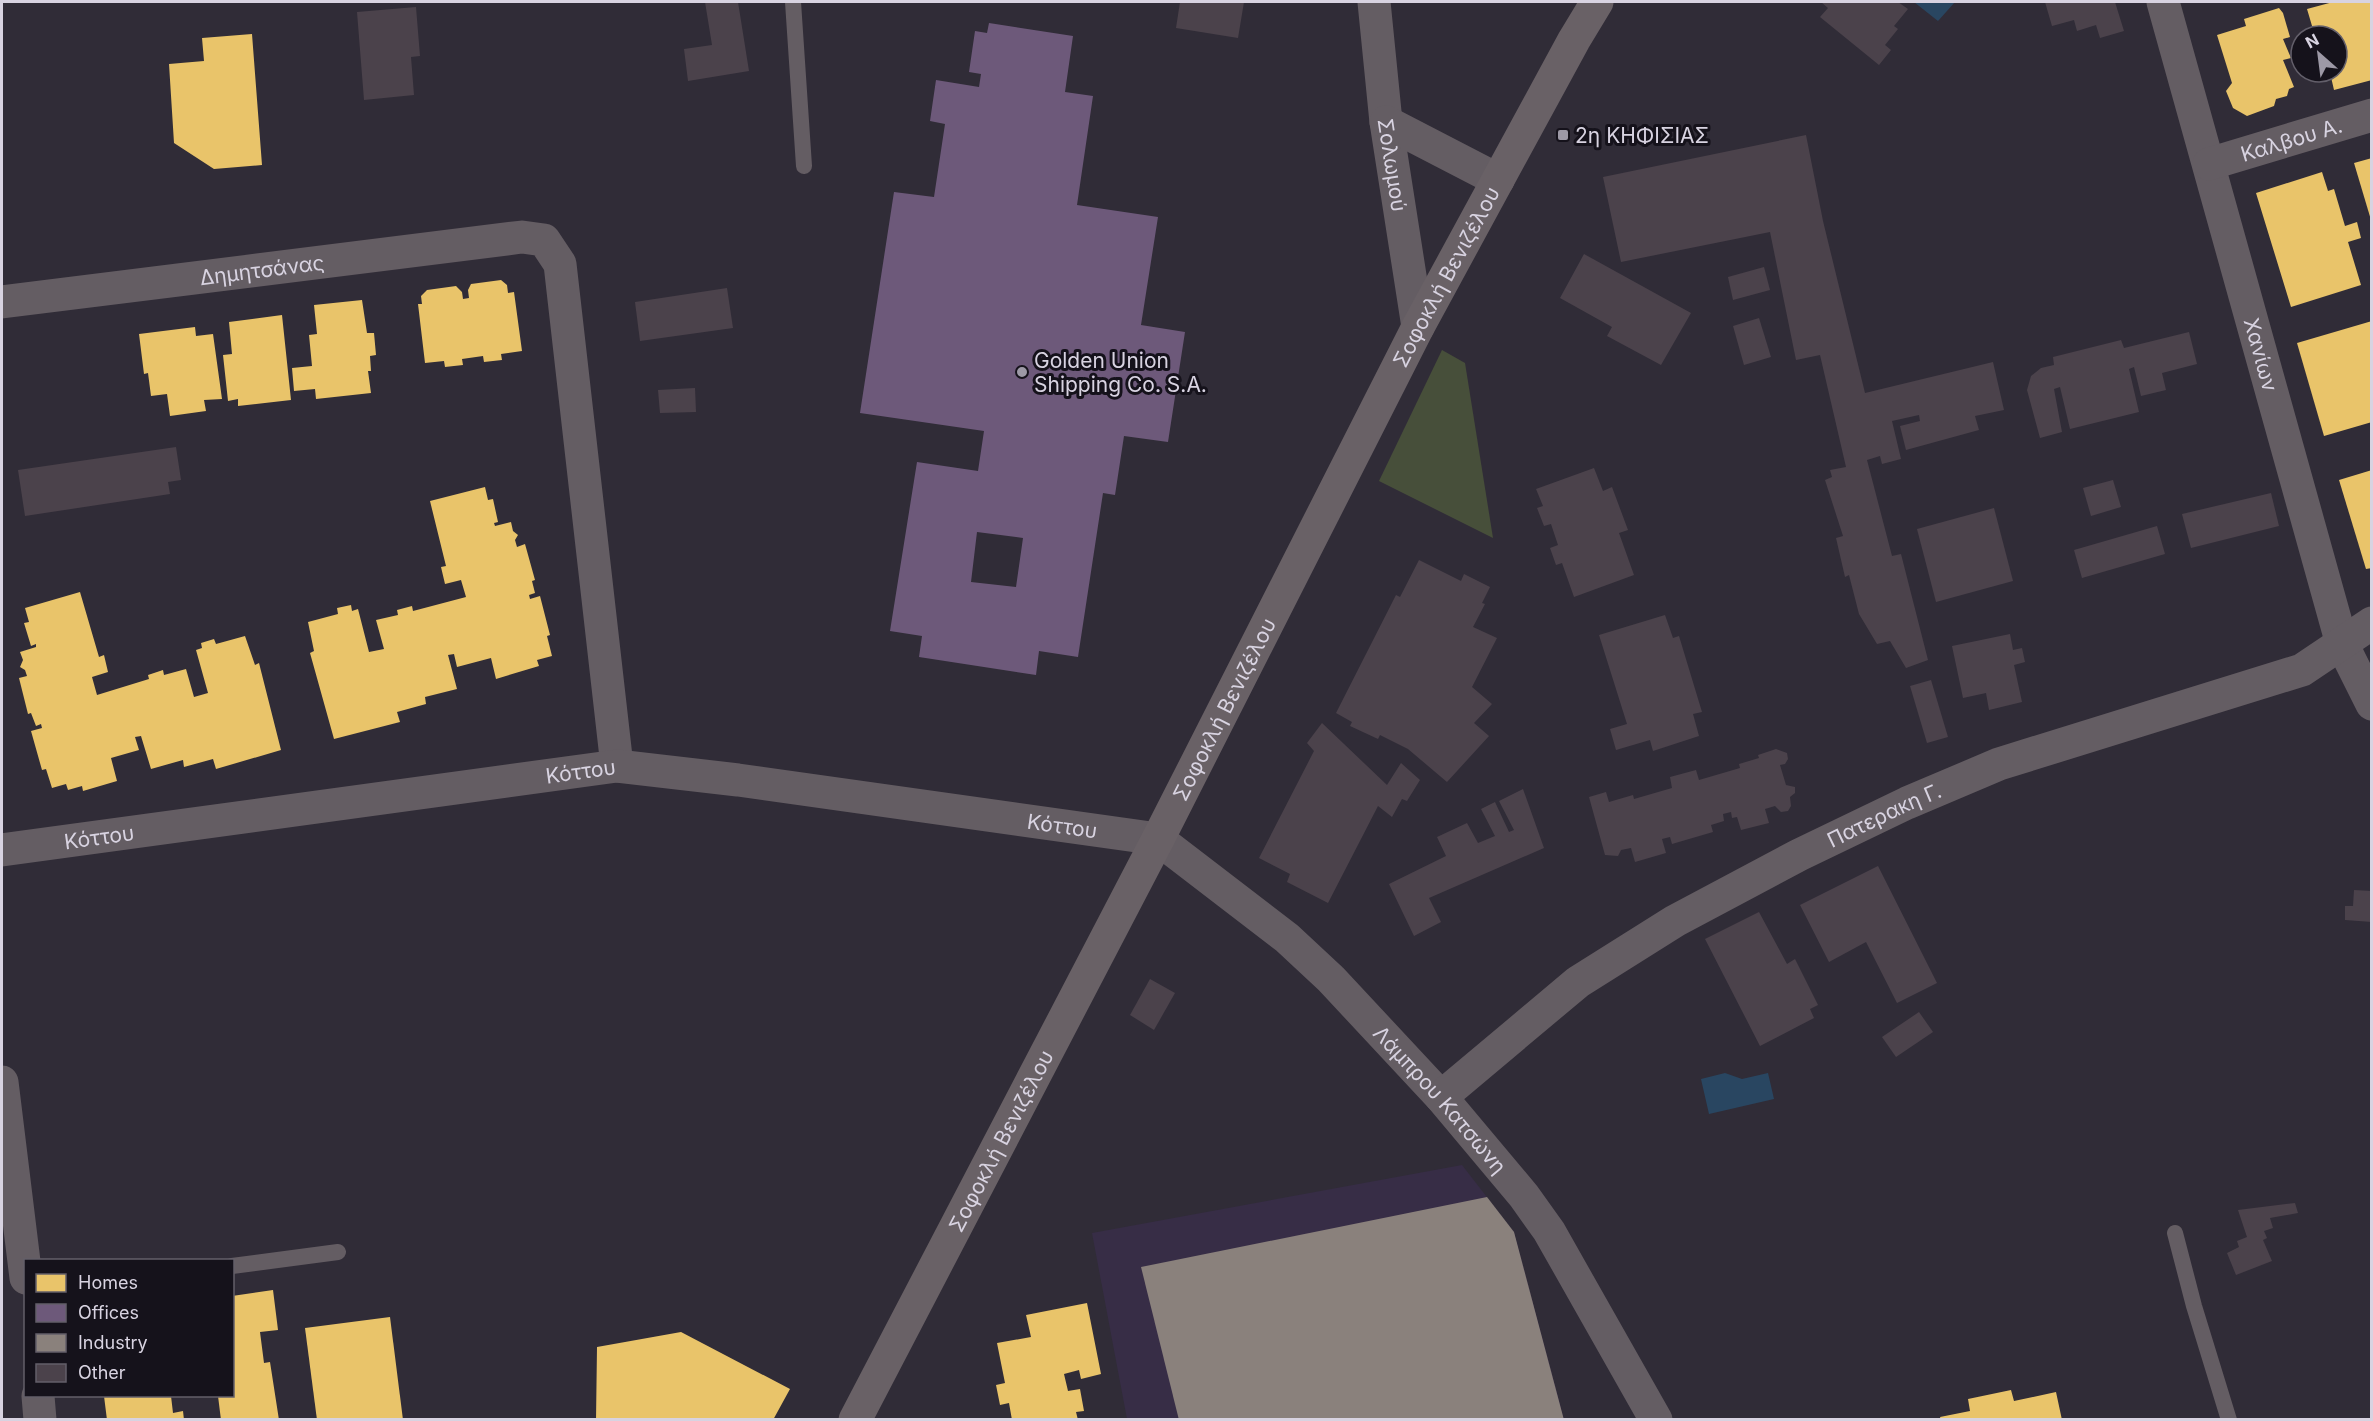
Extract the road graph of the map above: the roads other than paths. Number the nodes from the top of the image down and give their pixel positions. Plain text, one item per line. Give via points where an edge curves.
1 (793, 2) edge
2 (1597, 2) edge
3 (2163, 2) edge
4 (1370, 3) edge
5 (2372, 115) edge
6 (1386, 122) junction
7 (2209, 164) junction
8 (804, 166) dead end
9 (1498, 180) junction
10 (2, 302) edge
11 (1418, 327) junction
12 (2372, 623) edge
13 (2342, 644) junction
14 (2372, 704) edge
15 (617, 766) junction
16 (1158, 838) junction
17 (2, 850) edge
18 (2, 1082) edge
19 (1441, 1097) junction
20 (2175, 1233) dead end
21 (338, 1251) dead end
22 (24, 1262) edge
23 (234, 1266) edge
24 (38, 1397) edge
25 (40, 1419) edge
26 (855, 1419) edge
27 (1656, 1419) edge
28 (2229, 1419) edge

1 - 8 lane
2 - 9 main road, Σοφοκλή Βενιζέλου
3 - 7 street, Χανίων
4 - 6 street, Σολωμού
5 - 7 street, Καλβου Α.
6 - 9 street
6 - 11 street, Σολωμού
7 - 13 street, Χανίων
9 - 11 main road, Σοφοκλή Βενιζέλου
10 - 15 street, Δημητσάνας via 522,237 544,240 560,264
11 - 16 main road, Σοφοκλή Βενιζέλου
12 - 13 street, Πατερακη Γ.
13 - 14 street, Χανίων
13 - 19 street, Πατερακη Γ. via 2302,669 1999,764 1906,803 1799,855 1675,921 1578,982
15 - 16 street, Κόττου
15 - 17 street, Κόττου
16 - 19 street, Λάμπρου Κατσώνη via 1287,938 1331,979
16 - 26 main road, Σοφοκλή Βενιζέλου
18 - 22 street
19 - 27 street, Λάμπρου Κατσώνη via 1549,1232
20 - 28 lane
21 - 23 lane
24 - 25 street

